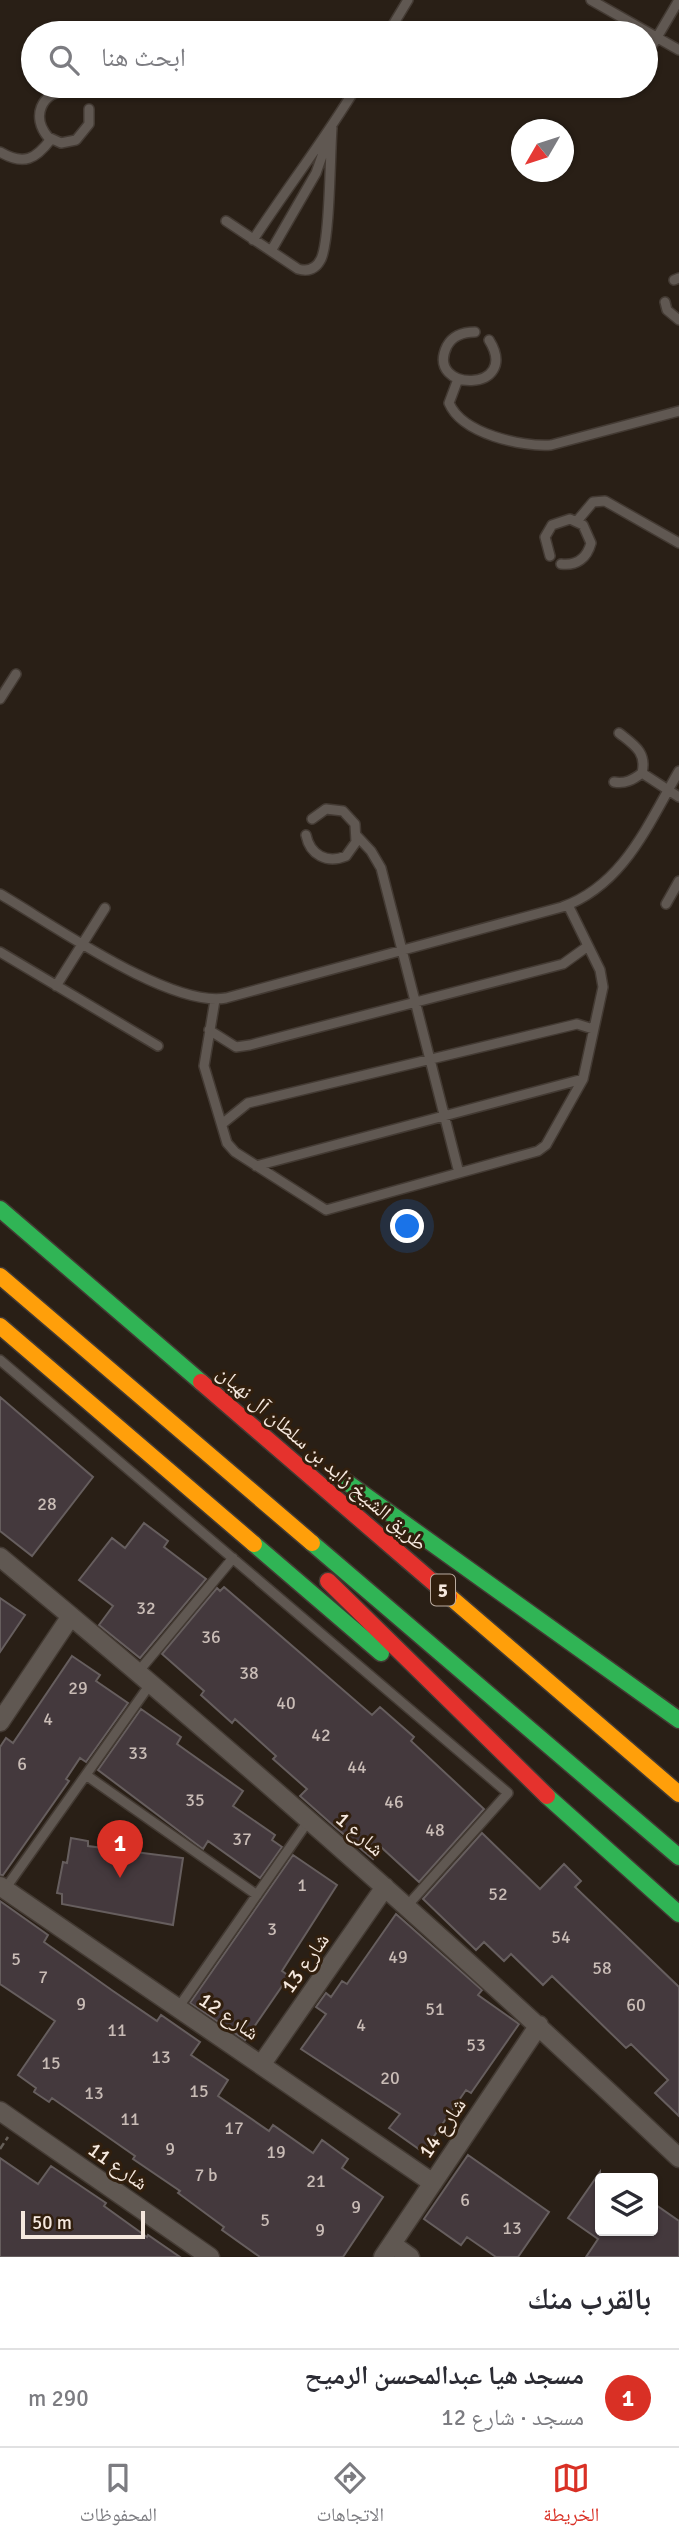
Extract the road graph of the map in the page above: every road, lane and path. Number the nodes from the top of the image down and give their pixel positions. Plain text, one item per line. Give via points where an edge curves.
1 (408, 0) edge
2 (591, 0) edge
3 (679, 0) edge
4 (395, 21) edge
5 (627, 21) edge
6 (658, 36) edge
7 (658, 39) edge
8 (679, 50) edge
9 (47, 98) edge
10 (350, 98) edge
11 (89, 109) dead end
12 (332, 128) junction
13 (51, 139) junction
14 (0, 152) edge
15 (226, 221) dead end
16 (253, 240) junction
17 (271, 251) junction
18 (664, 302) dead end
19 (679, 320) edge
20 (475, 332) dead end
21 (489, 340) dead end
22 (458, 379) junction
23 (679, 411) edge
24 (577, 521) junction
25 (679, 543) edge
26 (550, 556) dead end
27 (561, 564) dead end
28 (16, 674) dead end
29 (0, 699) edge
30 (618, 733) dead end
31 (679, 771) edge
32 (642, 773) junction
33 (614, 782) dead end
34 (668, 790) junction
35 (679, 797) edge
36 (312, 818) dead end
37 (306, 835) dead end
38 (357, 836) junction
39 (679, 881) edge
40 (0, 894) edge
41 (666, 904) dead end
42 (568, 905) junction
43 (105, 908) dead end
44 (83, 943) junction
45 (589, 946) junction
46 (404, 950) junction
47 (0, 952) edge
48 (56, 986) junction
49 (215, 1000) junction
50 (416, 1000) junction
51 (593, 1029) junction
52 (209, 1030) junction
53 (158, 1046) dead end
54 (431, 1061) junction
55 (583, 1079) junction
56 (445, 1114) junction
57 (222, 1124) junction
58 (256, 1166) junction
59 (459, 1173) junction
60 (0, 1209) edge
61 (0, 1276) edge
62 (0, 1326) edge
63 (0, 1360) edge
64 (208, 1387) junction
65 (232, 1472) junction
66 (0, 1557) edge
67 (233, 1558) junction
68 (71, 1616) junction
69 (144, 1678) junction
70 (679, 1720) edge
71 (0, 1722) edge
72 (86, 1775) junction
73 (536, 1787) junction
74 (679, 1794) edge
75 (309, 1820) junction
76 (679, 1857) edge
77 (2, 1887) edge
78 (385, 1887) junction
79 (257, 1895) junction
80 (407, 1906) junction
81 (679, 1914) edge
82 (178, 2008) junction
83 (539, 2025) junction
84 (261, 2065) junction
85 (0, 2112) edge
86 (679, 2158) edge
87 (433, 2183) junction
88 (387, 2251) edge
89 (210, 2257) edge
90 (410, 2257) edge

1 - 4 lane
2 - 5 lane
3 - 6 lane
7 - 8 lane
9 - 13 lane via 39,110 40,125
10 - 12 lane
11 - 13 lane via 89,124 82,136 69,142
12 - 16 lane
12 - 17 lane via 316,173
12 - 17 lane via 321,259 303,271
13 - 14 lane via 29,160
15 - 16 lane
16 - 17 lane
18 - 19 lane
20 - 22 lane via 458,334 447,346 445,363
21 - 22 lane via 496,355 492,371 478,381
22 - 23 lane via 449,398 454,412 493,436 530,446 551,445
24 - 25 lane via 593,502 605,501
24 - 26 lane via 564,519 552,525 545,544
24 - 27 lane via 587,530 589,550 581,560
28 - 29 lane
30 - 32 lane via 640,751 645,760
31 - 34 lane
32 - 33 lane
32 - 34 lane
34 - 35 lane
34 - 42 lane via 625,863 601,887
36 - 38 lane via 326,809 344,811 355,824
37 - 38 lane via 318,855 334,859 350,852
38 - 46 lane via 381,868
39 - 41 lane
40 - 44 lane
42 - 45 lane
42 - 46 lane
43 - 44 lane
44 - 48 lane
44 - 49 lane via 169,990
45 - 50 lane via 563,964
45 - 51 lane via 603,987
46 - 49 lane
46 - 50 lane
47 - 48 lane
48 - 53 lane
49 - 52 lane
50 - 52 lane via 250,1045 236,1047
50 - 54 lane
51 - 54 lane via 577,1024
51 - 55 lane
52 - 57 lane via 204,1066
54 - 56 lane
54 - 57 lane via 248,1103
55 - 56 lane
55 - 59 lane via 538,1151
56 - 58 lane
56 - 59 lane
57 - 58 lane via 227,1143
58 - 59 lane via 326,1210
60 - 64 main road, طريق الشيخ زايد بن سلطان آل نهيان / 5
61 - 65 main road, 5
62 - 73 main road
63 - 67 lane
64 - 70 main road via 445,1550
64 - 74 main road, طريق الشيخ زايد بن سلطان آل نهيان / 5
65 - 73 main road via 271,1524
65 - 76 main road, 5
66 - 68 street, شارع 1
67 - 69 lane
67 - 80 lane via 508,1793
68 - 69 street, شارع 1
68 - 71 street
69 - 72 lane
69 - 75 street, شارع 1
72 - 77 lane
72 - 79 lane
73 - 81 main road
75 - 78 street, شارع 1
75 - 79 lane
77 - 82 street, شارع 12
78 - 80 street, شارع 1
78 - 84 street, شارع 13
79 - 82 lane
80 - 83 street, شارع 1
82 - 84 street, شارع 12
83 - 86 street, شارع 1
83 - 87 street, شارع 14
84 - 87 street, شارع 12
85 - 89 street, شارع 11
87 - 88 street, شارع 14
88 - 90 street

